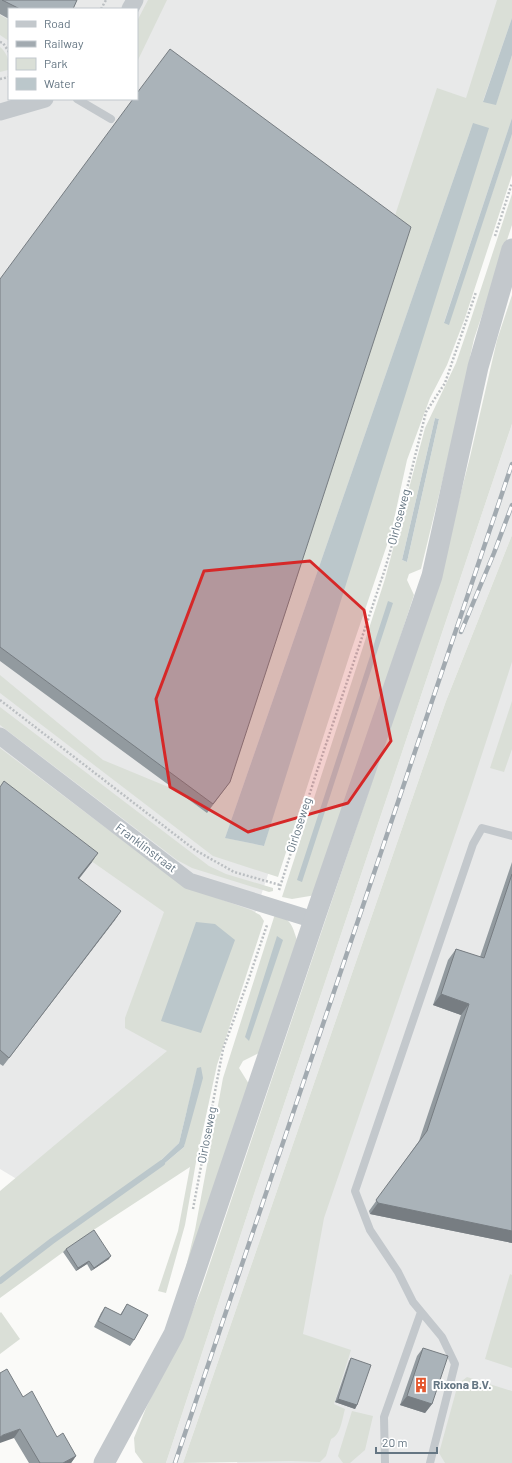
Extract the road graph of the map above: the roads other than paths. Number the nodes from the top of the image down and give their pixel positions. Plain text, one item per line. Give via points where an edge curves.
1 (42, 100) edge
2 (79, 100) edge
3 (0, 112) edge
4 (111, 119) dead end
5 (512, 249) edge
6 (0, 736) edge
7 (512, 836) edge
8 (314, 920) junction
9 (421, 1312) junction
10 (104, 1463) edge
11 (385, 1463) edge
12 (430, 1463) edge

1 - 3 street
2 - 4 lane
5 - 8 street via 478,367 432,576
6 - 8 street, Franklinstraat via 189,881
7 - 9 lane via 482,828 473,844 355,1191 370,1230
8 - 10 street via 174,1334
9 - 11 lane via 384,1417
9 - 12 lane via 442,1337 455,1364

